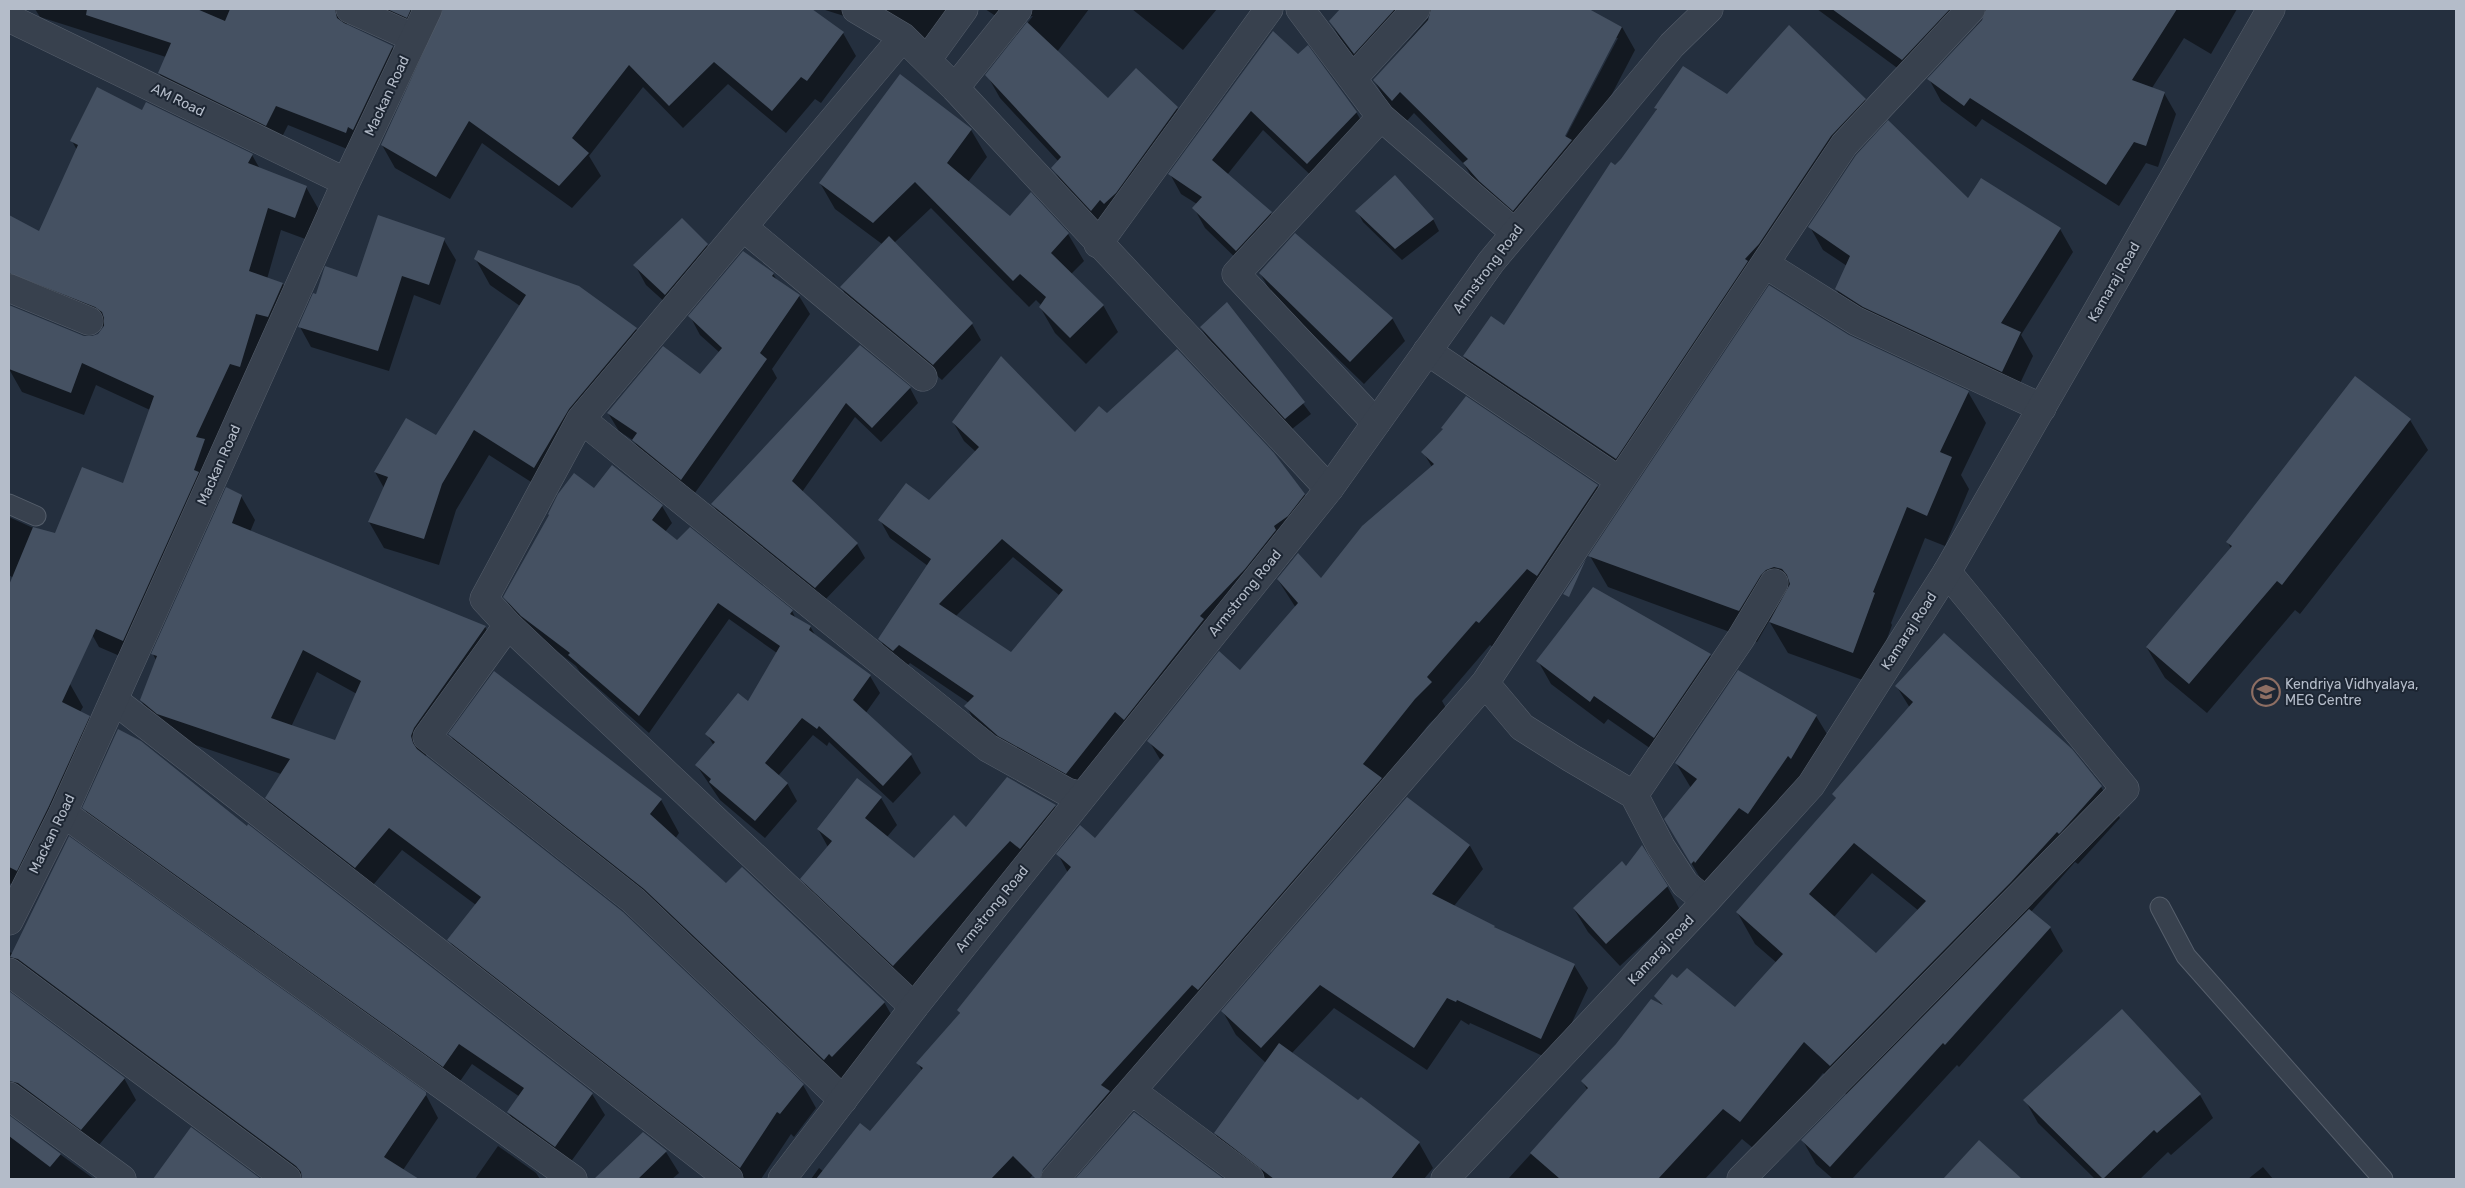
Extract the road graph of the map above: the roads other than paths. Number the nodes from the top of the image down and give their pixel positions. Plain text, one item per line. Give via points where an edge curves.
1 (350, 9) edge
2 (428, 9) edge
3 (856, 9) edge
4 (964, 9) edge
5 (1018, 9) edge
6 (1269, 9) edge
7 (1300, 9) edge
8 (1416, 9) edge
9 (1709, 9) edge
10 (1971, 9) edge
11 (2271, 9) edge
12 (9, 18) edge
13 (903, 37) junction
14 (414, 38) junction
15 (926, 60) junction
16 (1353, 78) junction
17 (955, 88) junction
18 (1381, 117) junction
19 (346, 182) junction
20 (743, 227) junction
21 (1515, 232) junction
22 (1098, 244) junction
23 (1765, 264) junction
24 (9, 288) edge
25 (89, 322) dead end
26 (1427, 352) junction
27 (923, 377) dead end
28 (2042, 408) junction
29 (581, 419) junction
30 (1376, 423) junction
31 (1620, 481) junction
32 (1329, 488) junction
33 (9, 504) edge
34 (36, 516) dead end
35 (1947, 572) junction
36 (1774, 583) dead end
37 (508, 625) junction
38 (1485, 683) junction
39 (114, 700) junction
40 (1634, 795) junction
41 (1082, 796) junction
42 (63, 813) junction
43 (1706, 901) junction
44 (2160, 907) dead end
45 (9, 921) edge
46 (9, 972) edge
47 (914, 1007) junction
48 (1132, 1091) junction
49 (9, 1096) edge
50 (843, 1100) junction
51 (122, 1179) edge
52 (287, 1179) edge
53 (573, 1179) edge
54 (729, 1179) edge
55 (782, 1179) edge
56 (1055, 1179) edge
57 (1250, 1179) edge
58 (1445, 1179) edge
59 (1741, 1179) edge
60 (2383, 1179) edge

1 - 14 street
2 - 14 street, Mackan Road
3 - 13 street
4 - 15 street
5 - 17 street
6 - 22 street
7 - 16 street
8 - 16 street
9 - 21 street, Armstrong Road via 1672,45
10 - 23 street via 1844,145
11 - 28 street, Kamaraj Road
12 - 19 street, AM Road
13 - 15 street
13 - 20 street
14 - 19 street, Mackan Road
15 - 17 street
16 - 18 street
17 - 22 street
18 - 21 street
18 - 30 street via 1236,274
19 - 39 street, Mackan Road
20 - 27 street
20 - 29 street
21 - 26 street, Armstrong Road
22 - 32 street
23 - 28 street via 1856,321
23 - 31 street
24 - 25 street
26 - 30 street, Armstrong Road
26 - 31 street
28 - 35 street, Kamaraj Road
29 - 37 street via 484,599
29 - 41 street via 988,748 1067,792
30 - 32 street, Armstrong Road
31 - 38 street
32 - 41 street, Armstrong Road
33 - 34 lane
35 - 43 street, Kamaraj Road via 1811,785
35 - 59 street via 2125,789
36 - 40 street via 1741,638
37 - 47 street
37 - 50 street via 427,737 633,900
38 - 40 street via 1522,727
38 - 48 street
39 - 42 street, Mackan Road
39 - 54 street
40 - 43 street via 1684,884
41 - 47 street, Armstrong Road
42 - 45 street, Mackan Road
42 - 53 street
43 - 58 street, Kamaraj Road
44 - 60 lane via 2186,956
46 - 52 street
47 - 50 street, Armstrong Road
48 - 56 street
48 - 57 street
49 - 51 street
50 - 55 street, Armstrong Road

